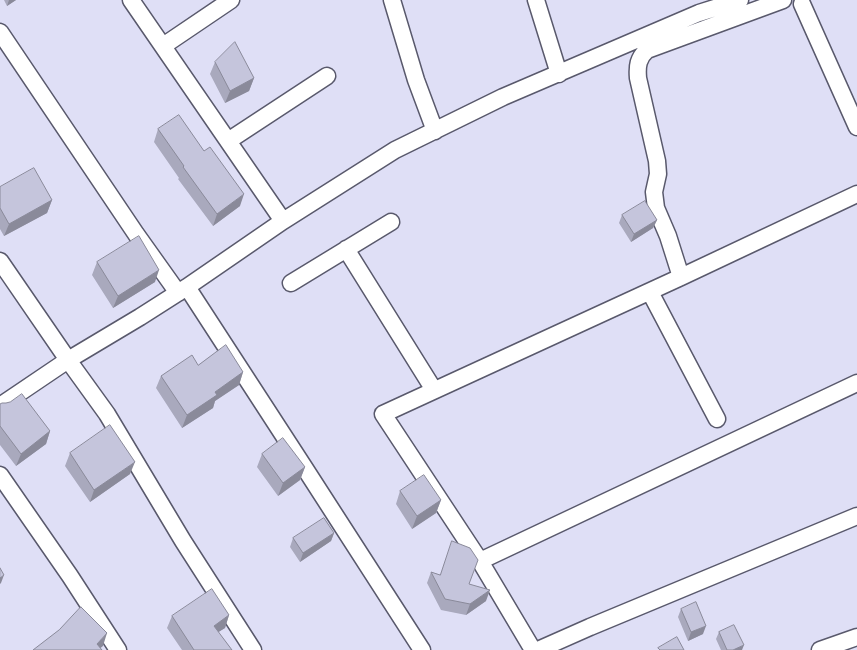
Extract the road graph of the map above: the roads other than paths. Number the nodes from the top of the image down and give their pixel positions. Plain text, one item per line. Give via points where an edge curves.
1 (131, 0) edge
2 (231, 0) edge
3 (392, 0) edge
4 (536, 0) edge
5 (740, 0) edge
6 (783, 0) edge
7 (802, 4) dead end
8 (0, 32) edge
9 (163, 46) junction
10 (559, 74) junction
11 (327, 76) dead end
12 (857, 127) edge
13 (434, 131) junction
14 (228, 141) junction
15 (857, 194) edge
16 (283, 221) junction
17 (391, 222) dead end
18 (346, 249) junction
19 (0, 261) edge
20 (681, 277) junction
21 (291, 283) dead end
22 (182, 290) junction
23 (650, 292) junction
24 (68, 360) junction
25 (857, 383) edge
26 (434, 390) junction
27 (0, 406) edge
28 (717, 419) dead end
29 (0, 475) edge
30 (857, 516) edge
31 (480, 561) junction
32 (857, 636) edge
33 (118, 650) edge
34 (254, 650) edge
35 (422, 650) edge
36 (533, 650) edge
37 (538, 650) edge
38 (820, 650) edge

1 - 9 street
2 - 9 street
3 - 13 street
4 - 10 street
5 - 10 street via 699,14
6 - 20 street via 647,50 637,66 658,174 654,192 656,208
7 - 12 street
8 - 22 street via 124,217
9 - 14 street
10 - 13 street
11 - 14 street
13 - 16 street via 395,150
14 - 16 street
15 - 20 street
16 - 22 street
17 - 18 street
18 - 21 street
18 - 26 street
19 - 24 street
20 - 23 street
22 - 24 street
22 - 35 street via 304,467
23 - 26 street
23 - 28 street
24 - 27 street
24 - 34 street via 107,414 183,541
25 - 31 street
26 - 31 street via 383,414
29 - 33 street
30 - 37 street
31 - 36 street
32 - 38 street

